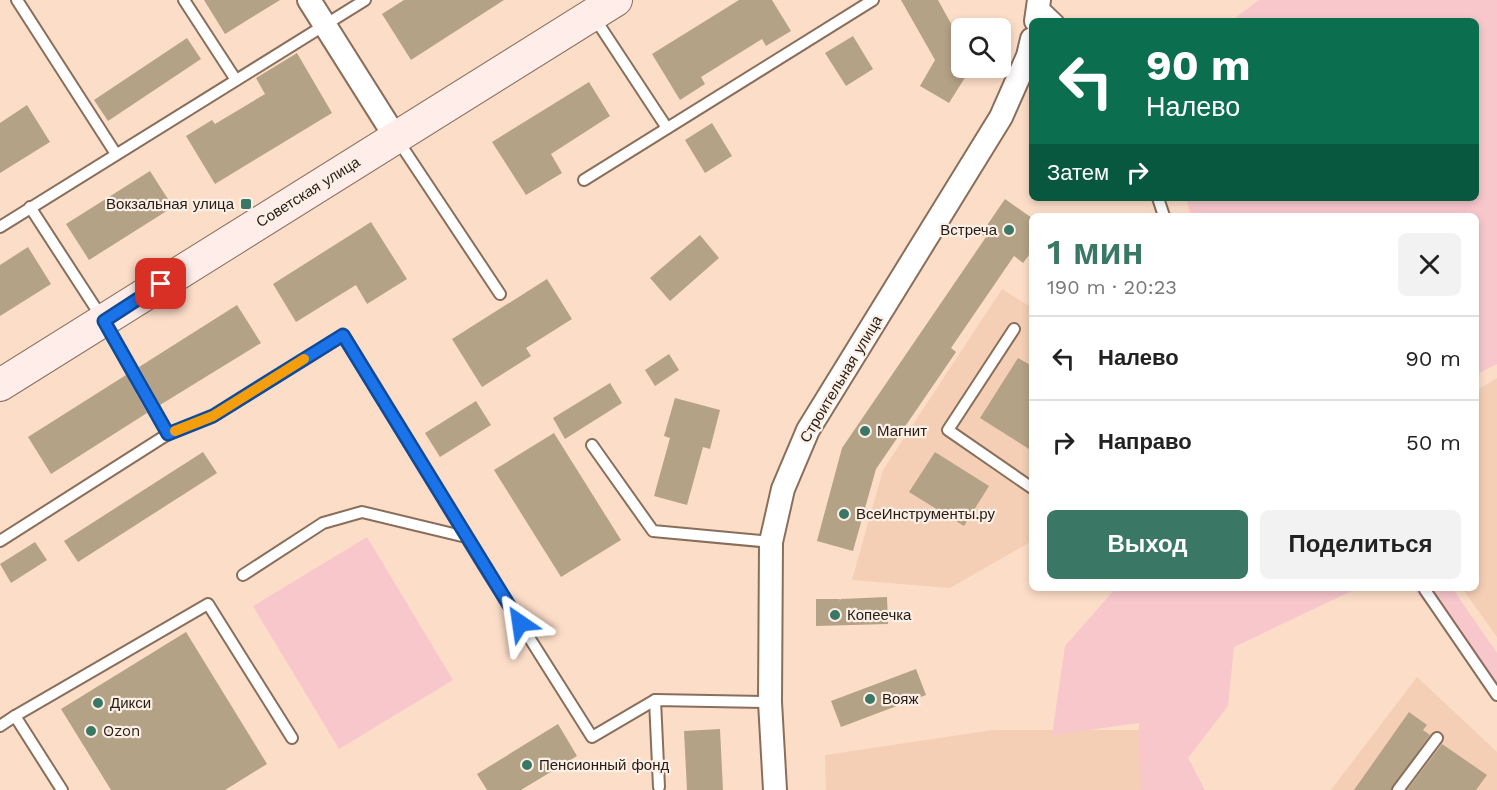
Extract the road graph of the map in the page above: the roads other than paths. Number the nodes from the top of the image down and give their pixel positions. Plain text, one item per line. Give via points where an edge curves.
1 (17, 0) edge
2 (184, 0) edge
3 (309, 0) edge
4 (366, 0) edge
5 (873, 0) edge
6 (604, 7) edge
7 (1038, 8) edge
8 (1053, 18) edge
9 (325, 25) junction
10 (1029, 52) edge
11 (236, 80) junction
12 (667, 128) junction
13 (396, 138) junction
14 (116, 154) junction
15 (584, 180) dead end
16 (30, 207) junction
17 (0, 227) edge
18 (500, 294) dead end
19 (104, 321) junction
20 (1014, 329) dead end
21 (0, 385) edge
22 (168, 434) junction
23 (592, 445) dead end
24 (1029, 486) edge
25 (466, 537) junction
26 (0, 541) edge
27 (771, 542) junction
28 (243, 574) dead end
29 (1426, 591) edge
30 (1497, 695) edge
31 (655, 700) junction
32 (770, 702) junction
33 (15, 716) junction
34 (0, 726) edge
35 (292, 738) dead end
36 (1437, 738) dead end
37 (659, 787) dead end
38 (62, 790) edge
39 (775, 790) edge
40 (1398, 790) edge

1 - 14 lane
2 - 11 lane
3 - 9 street
4 - 9 lane
5 - 12 lane
6 - 12 lane
6 - 13 street, Советская улица
7 - 8 lane
9 - 11 lane
9 - 13 street
10 - 27 street, Строительная улица via 1001,117 808,430 783,489
11 - 14 lane
12 - 15 lane
13 - 18 lane
13 - 19 street, Советская улица
14 - 16 lane
16 - 17 lane
16 - 19 lane
19 - 21 street, Советская улица
19 - 22 lane
20 - 24 lane via 948,430
22 - 25 lane via 213,416 343,335
22 - 26 lane
23 - 27 lane via 653,531
25 - 28 lane via 362,512 323,523
25 - 31 lane via 592,737
27 - 32 street, Строительная улица
29 - 30 lane
31 - 32 lane
31 - 37 lane
32 - 39 street, Строительная улица
33 - 34 lane
33 - 35 lane via 208,604
33 - 38 lane
36 - 40 lane

